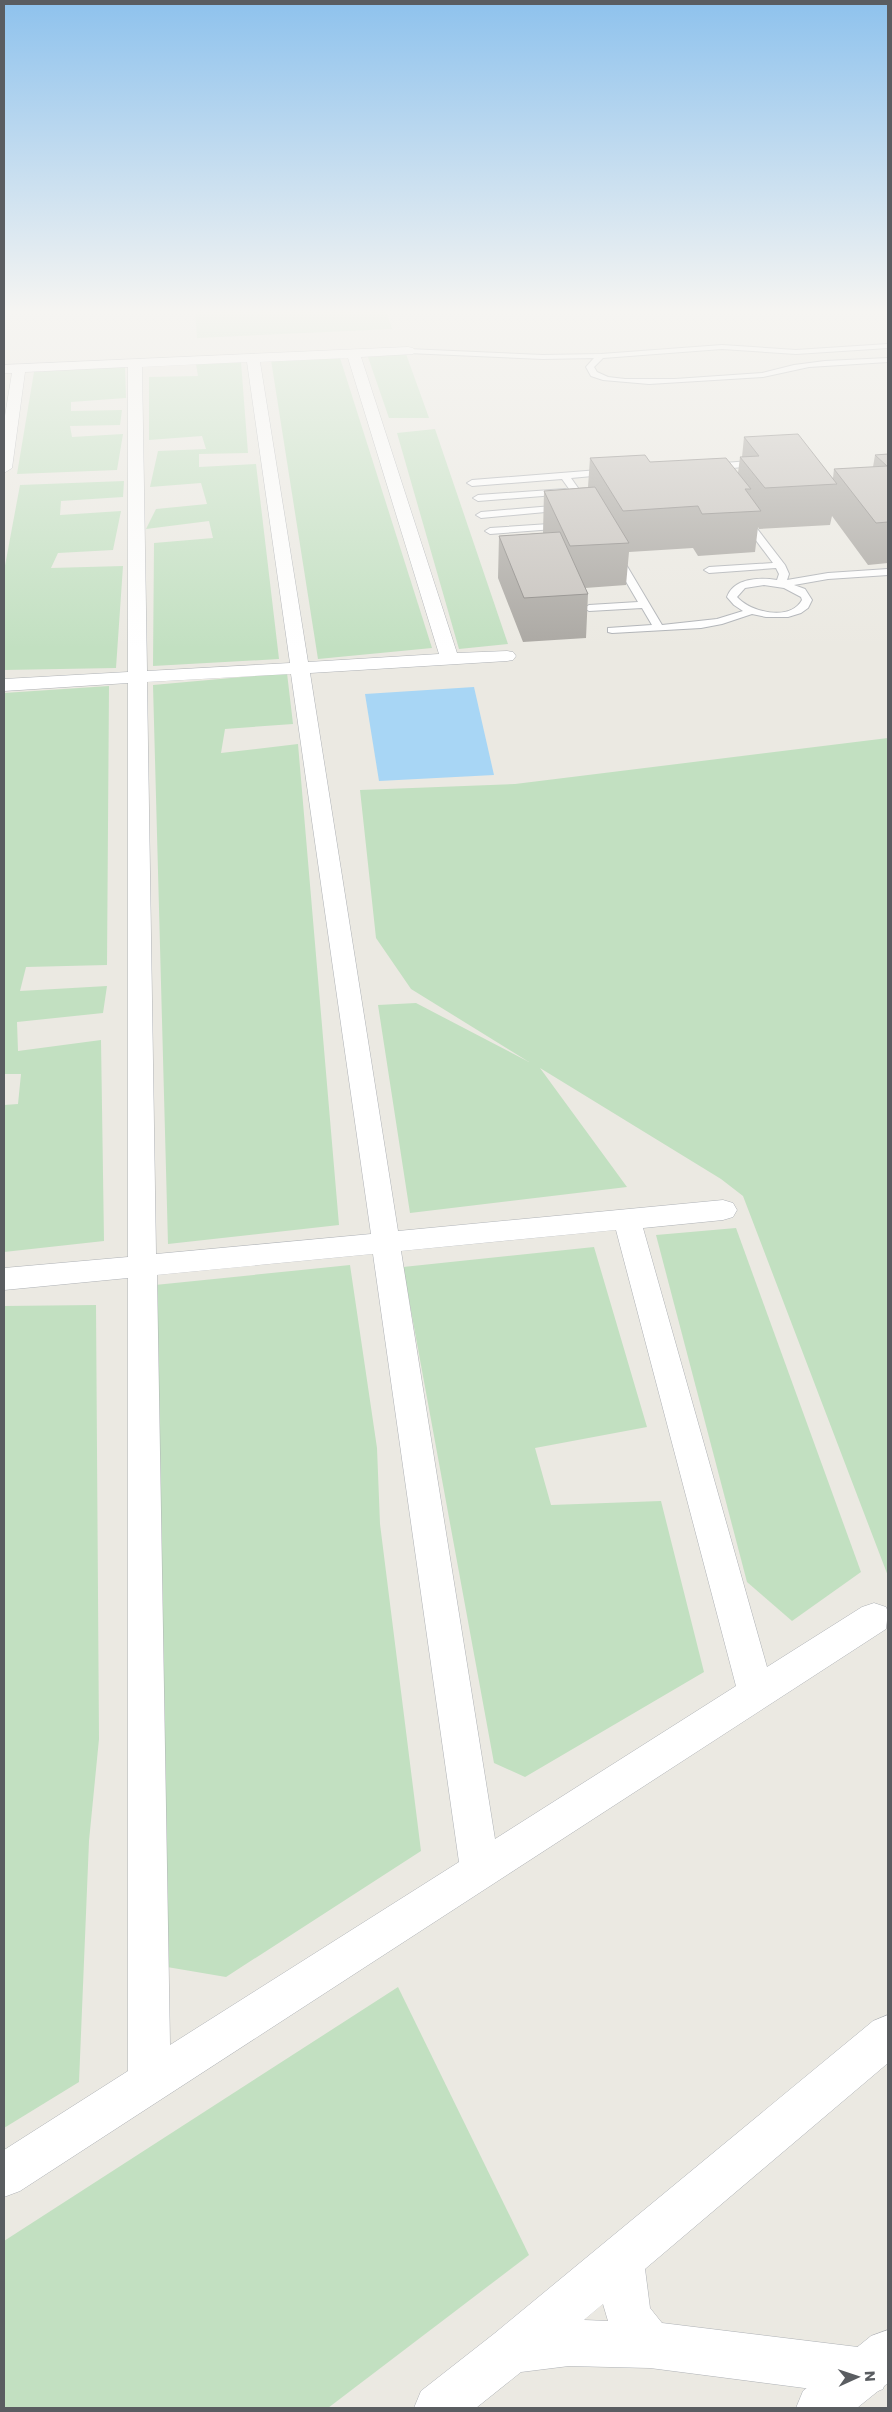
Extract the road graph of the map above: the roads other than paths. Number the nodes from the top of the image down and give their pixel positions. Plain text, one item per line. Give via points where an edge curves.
1 (11, 424) edge
2 (135, 424) edge
3 (263, 424) edge
4 (375, 424) edge
5 (772, 463) edge
6 (4, 468) edge
7 (612, 472) edge
8 (564, 475) junction
9 (716, 481) edge
10 (472, 483) dead end
11 (579, 491) junction
12 (478, 498) dead end
13 (739, 512) edge
14 (481, 515) dead end
15 (577, 525) edge
16 (490, 531) dead end
17 (611, 548) edge
18 (780, 565) junction
19 (709, 570) dead end
20 (888, 572) edge
21 (828, 576) junction
22 (781, 584) junction
23 (800, 591) junction
24 (644, 605) junction
25 (589, 608) dead end
26 (751, 611) junction
27 (658, 627) junction
28 (612, 630) dead end
29 (506, 656) dead end
30 (450, 660) junction
31 (300, 668) junction
32 (137, 678) junction
33 (4, 686) edge
34 (723, 1210) dead end
35 (627, 1219) junction
36 (386, 1242) junction
37 (141, 1266) junction
38 (4, 1279) edge
39 (874, 1618) dead end
40 (756, 1693) junction
41 (480, 1870) junction
42 (888, 2036) edge
43 (149, 2082) junction
44 (4, 2175) edge
45 (621, 2259) junction
46 (650, 2345) junction
47 (512, 2350) junction
48 (877, 2362) edge
49 (438, 2408) edge
50 (820, 2408) edge

1 - 6 street
2 - 32 street
3 - 31 street
4 - 30 street
5 - 9 lane via 705,467
7 - 8 lane
8 - 10 lane
8 - 11 lane
11 - 12 lane
11 - 14 lane via 589,511
13 - 18 lane
15 - 16 lane
17 - 24 lane
18 - 19 lane
18 - 22 lane via 784,574
20 - 21 lane
21 - 22 lane
21 - 23 lane
22 - 23 lane
22 - 26 lane via 752,583 733,592 735,602
23 - 26 lane via 807,602 797,611 775,615
24 - 25 lane
24 - 27 lane
26 - 27 lane via 733,620
27 - 28 lane
29 - 30 street
30 - 31 street
31 - 32 street
31 - 36 street
32 - 33 street
32 - 37 street
34 - 35 street
35 - 36 street
35 - 40 street
36 - 37 street
36 - 41 street
37 - 38 street
37 - 43 street
39 - 40 street
40 - 41 street
41 - 43 street
42 - 45 street
43 - 44 street
45 - 46 street via 625,2301 631,2321
45 - 47 street
46 - 47 street via 569,2343
46 - 48 street
47 - 49 street
48 - 50 street

